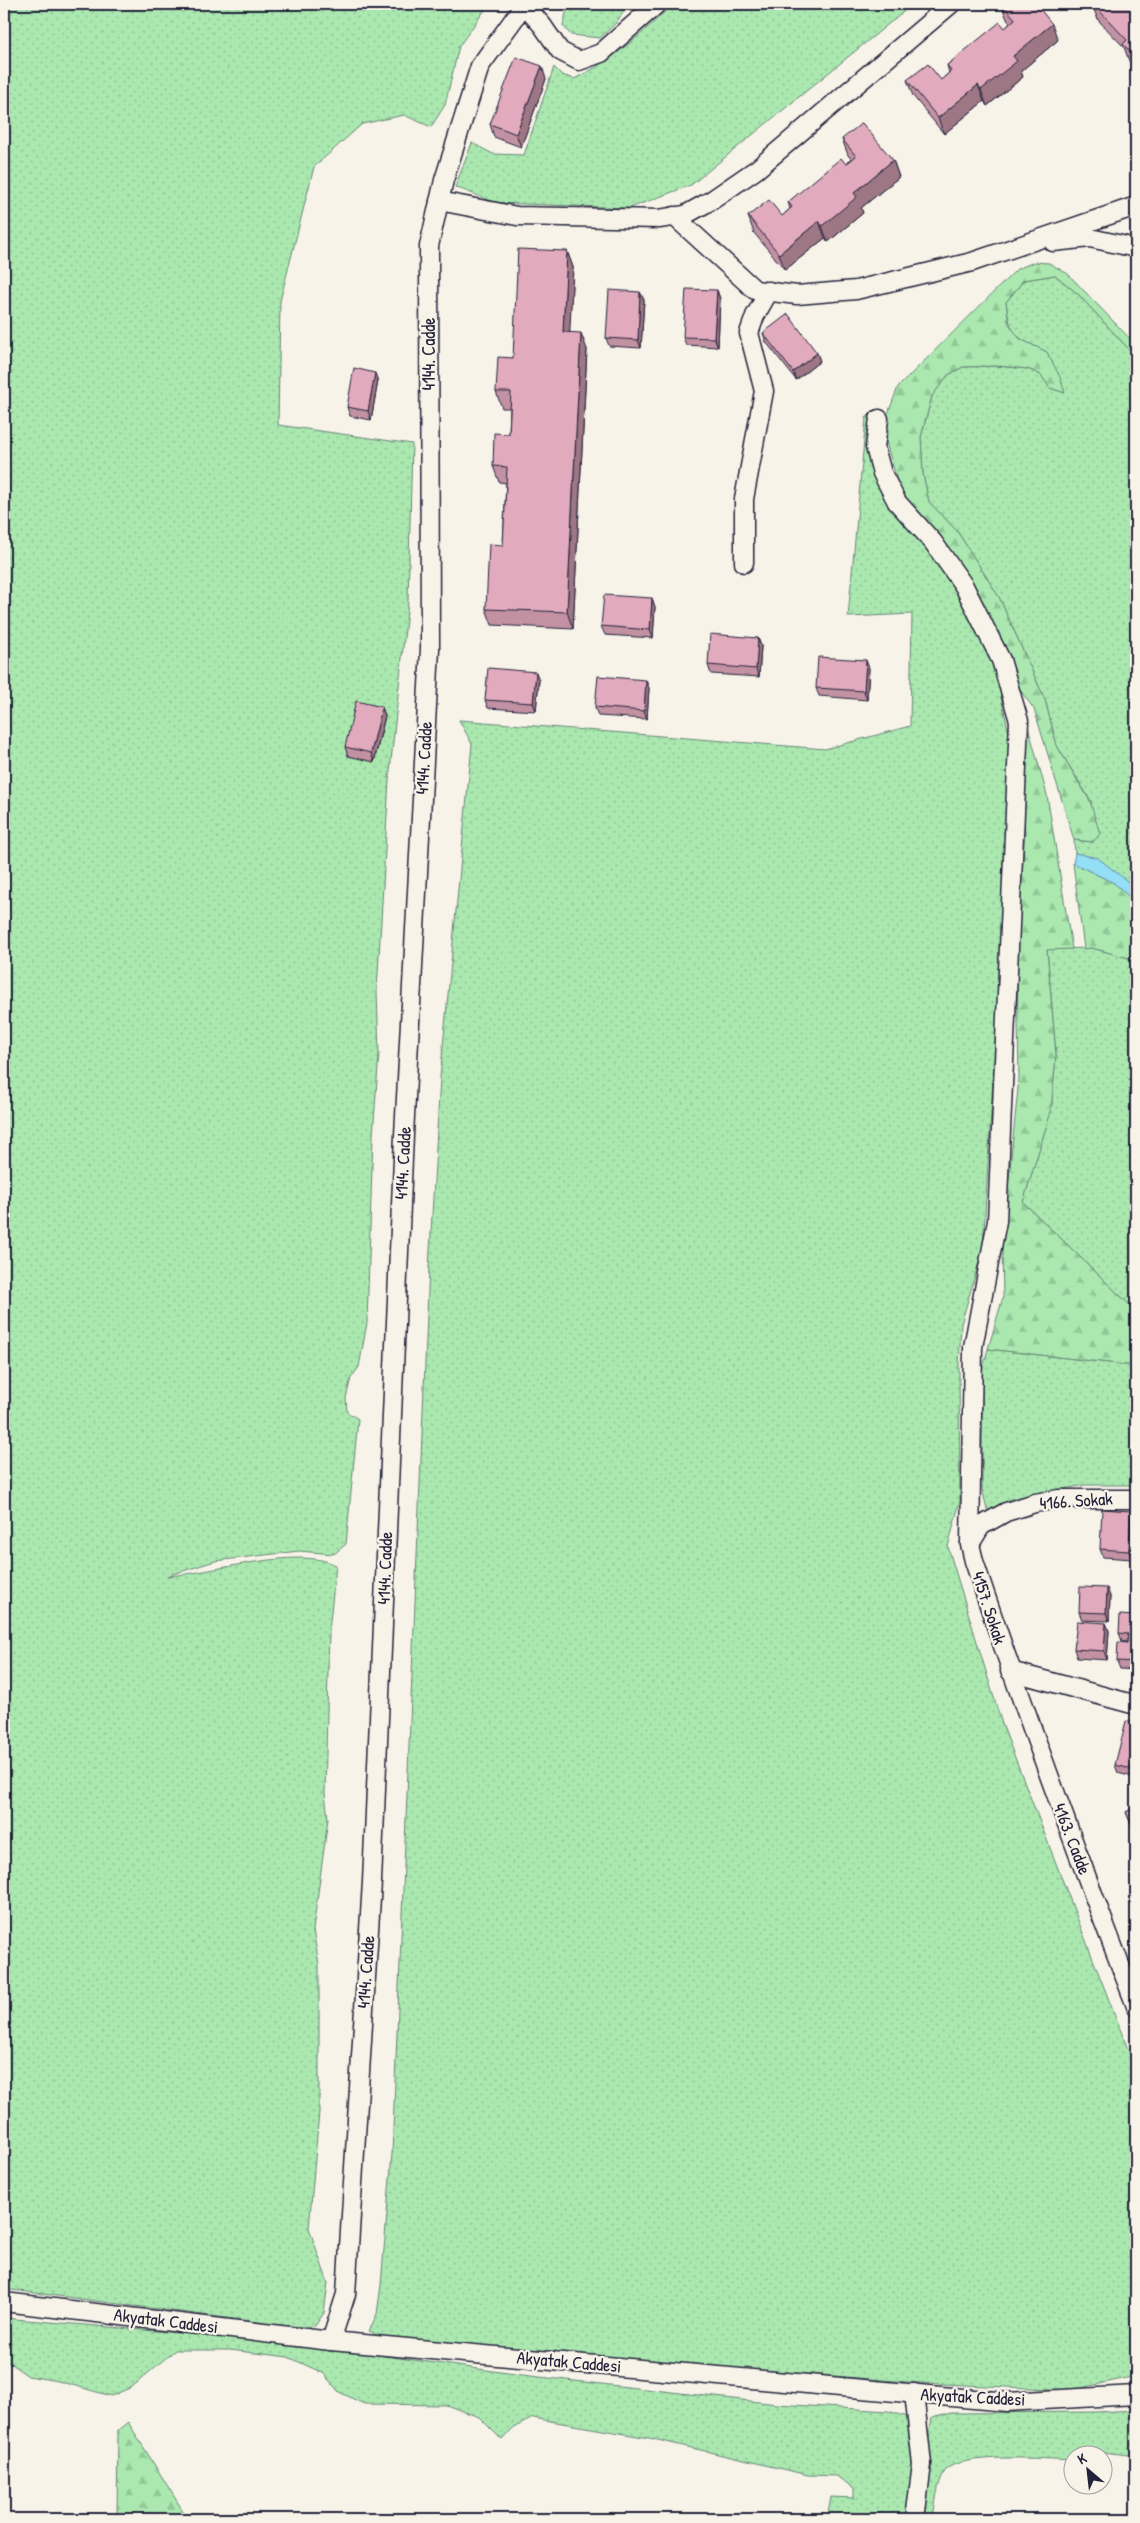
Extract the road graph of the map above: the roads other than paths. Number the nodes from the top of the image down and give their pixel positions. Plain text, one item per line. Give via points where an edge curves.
1 (525, 4) edge
2 (657, 4) edge
3 (952, 4) edge
4 (439, 201) junction
5 (1136, 206) edge
6 (674, 216) junction
7 (1020, 245) junction
8 (1136, 248) edge
9 (770, 291) junction
10 (879, 419) dead end
11 (744, 563) dead end
12 (1136, 1498) edge
13 (970, 1544) junction
14 (1010, 1671) junction
15 (1136, 1705) edge
16 (1136, 2006) edge
17 (4, 2302) edge
18 (331, 2341) junction
19 (914, 2393) junction
20 (1136, 2395) edge
21 (915, 2519) edge

1 - 2 street via 560,51 579,61 601,53
1 - 4 street, 4144. Cadde via 480,66
3 - 6 street via 757,169 712,200 685,215
4 - 6 street via 517,216 589,219
4 - 18 street, 4144. Cadde via 429,246 430,649 404,1145 372,1882 346,2294
5 - 7 street
6 - 9 street via 755,290
7 - 8 street via 1090,238
7 - 9 street via 972,262 856,290 797,295
9 - 11 street via 754,316 749,333 764,391 744,499
10 - 13 street, 4157. Sokak via 876,448 882,474 897,502 933,542 964,586 1001,660 1018,721 998,1221 973,1347
12 - 13 street, 4166. Sokak via 1059,1499 1035,1503 1006,1512 981,1526
13 - 14 street, 4157. Sokak
14 - 15 street
14 - 16 street, 4163. Cadde
17 - 18 street, Akyatak Caddesi
18 - 19 street, Akyatak Caddesi
19 - 20 street, Akyatak Caddesi via 1007,2402
19 - 21 street via 922,2464

